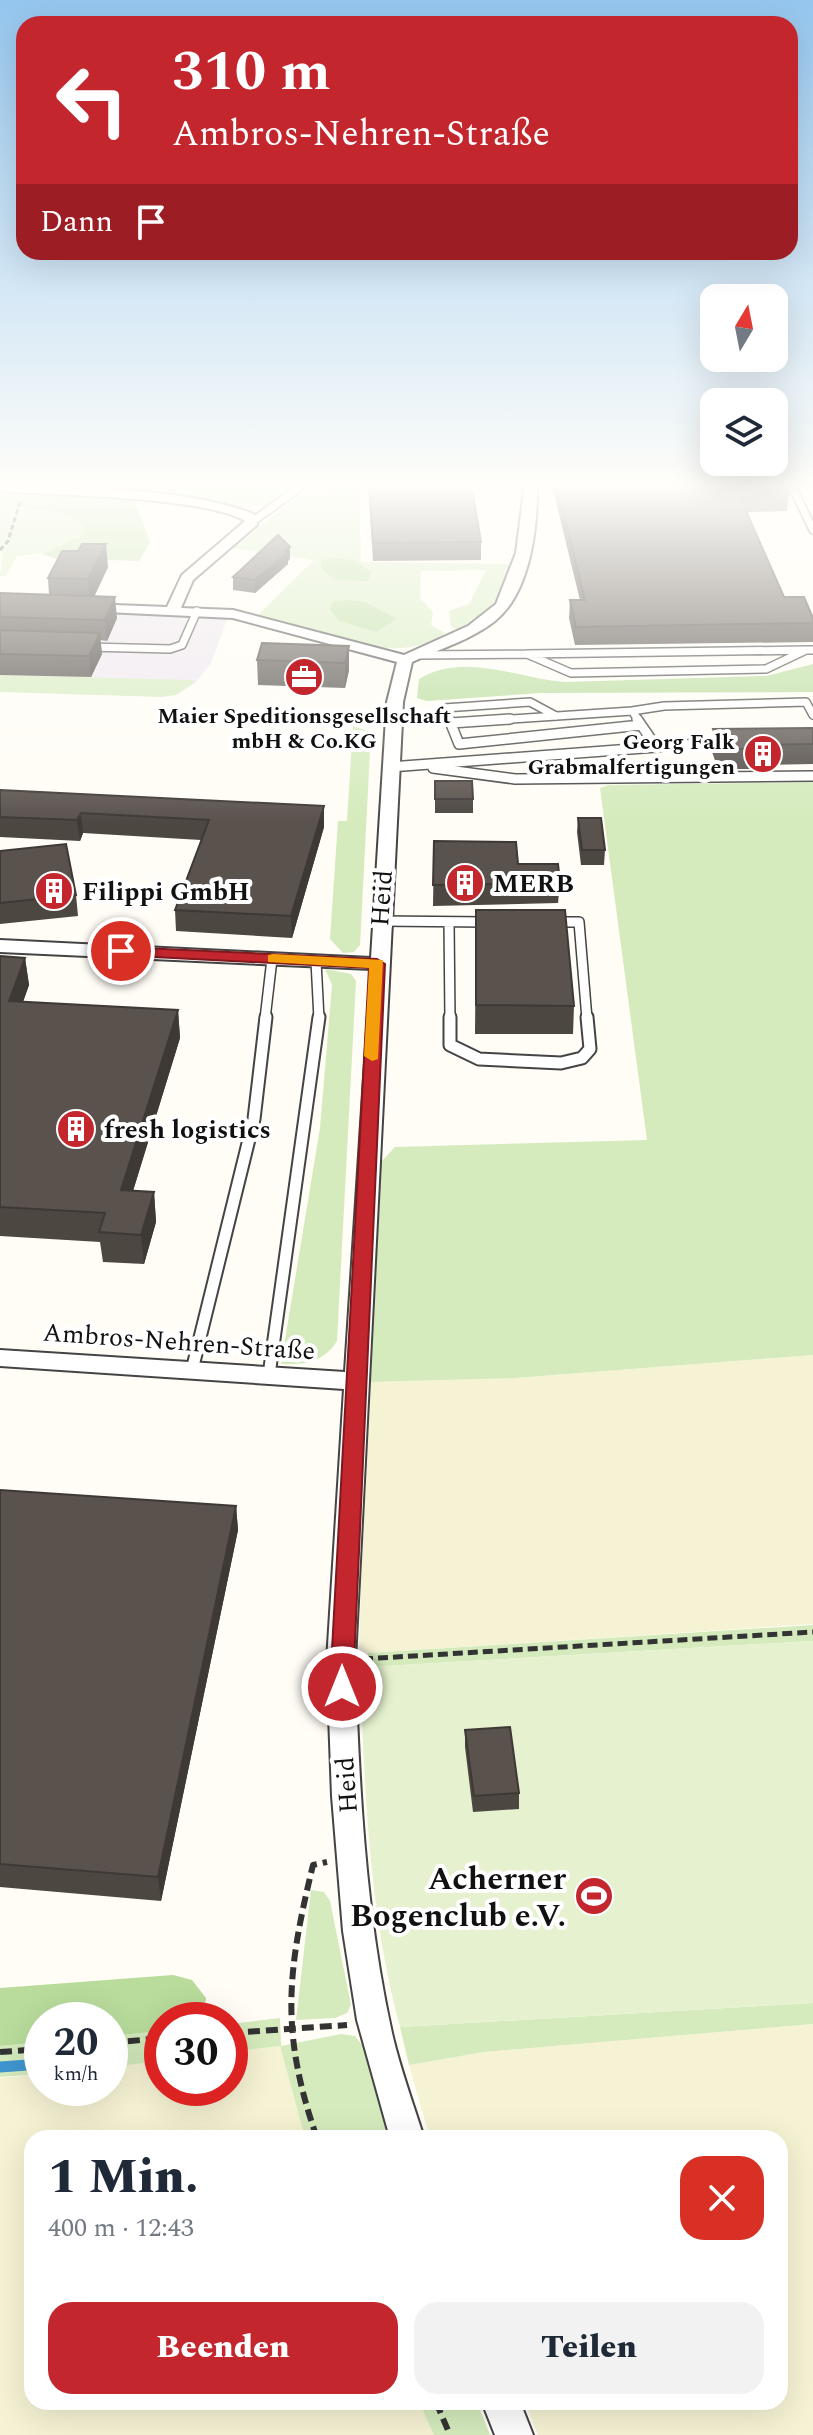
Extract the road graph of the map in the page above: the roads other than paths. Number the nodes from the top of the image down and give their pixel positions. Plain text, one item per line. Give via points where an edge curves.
1 (179, 596) edge
2 (504, 596) edge
3 (79, 608) edge
4 (173, 610) junction
5 (197, 611) junction
6 (77, 646) edge
7 (810, 650) edge
8 (527, 654) junction
9 (410, 658) junction
10 (632, 711) junction
11 (813, 715) edge
12 (556, 716) junction
13 (641, 725) junction
14 (452, 727) junction
15 (738, 742) edge
16 (655, 745) junction
17 (417, 765) junction
18 (390, 767) junction
19 (813, 776) edge
20 (380, 921) junction
21 (449, 922) junction
22 (492, 922) edge
23 (536, 922) edge
24 (0, 946) edge
25 (272, 959) junction
26 (316, 961) junction
27 (377, 964) junction
28 (0, 1358) edge
29 (192, 1370) junction
30 (269, 1375) junction
31 (355, 1381) junction
32 (405, 2130) edge
33 (504, 2410) edge
34 (514, 2435) edge

1 - 4 street
2 - 9 street via 496,615
3 - 4 street
4 - 5 street
5 - 6 lane via 182,645 170,649
5 - 9 street via 260,620
7 - 8 lane
7 - 8 lane via 766,669 571,673
8 - 9 lane
9 - 18 street, Heid via 395,702
10 - 11 lane via 806,702
10 - 12 lane
10 - 13 lane
12 - 14 lane
12 - 14 lane via 530,702 444,708
13 - 14 lane via 459,744
13 - 16 lane
15 - 16 lane
16 - 17 lane
17 - 18 lane
17 - 19 lane via 515,779
18 - 20 street, Heid
20 - 21 lane
20 - 27 street, Heid
21 - 22 lane
21 - 23 lane via 450,1045 479,1059 561,1063 582,1058 590,1049 579,922
24 - 25 street
25 - 26 street
25 - 29 lane via 254,1119
26 - 27 street
26 - 30 lane via 318,1036
27 - 31 street, Heid
28 - 29 street, Ambros-Nehren-Straße
29 - 30 street, Ambros-Nehren-Straße
30 - 31 street, Ambros-Nehren-Straße
31 - 32 street, Heid via 341,1661 344,1768 373,2024
33 - 34 street

